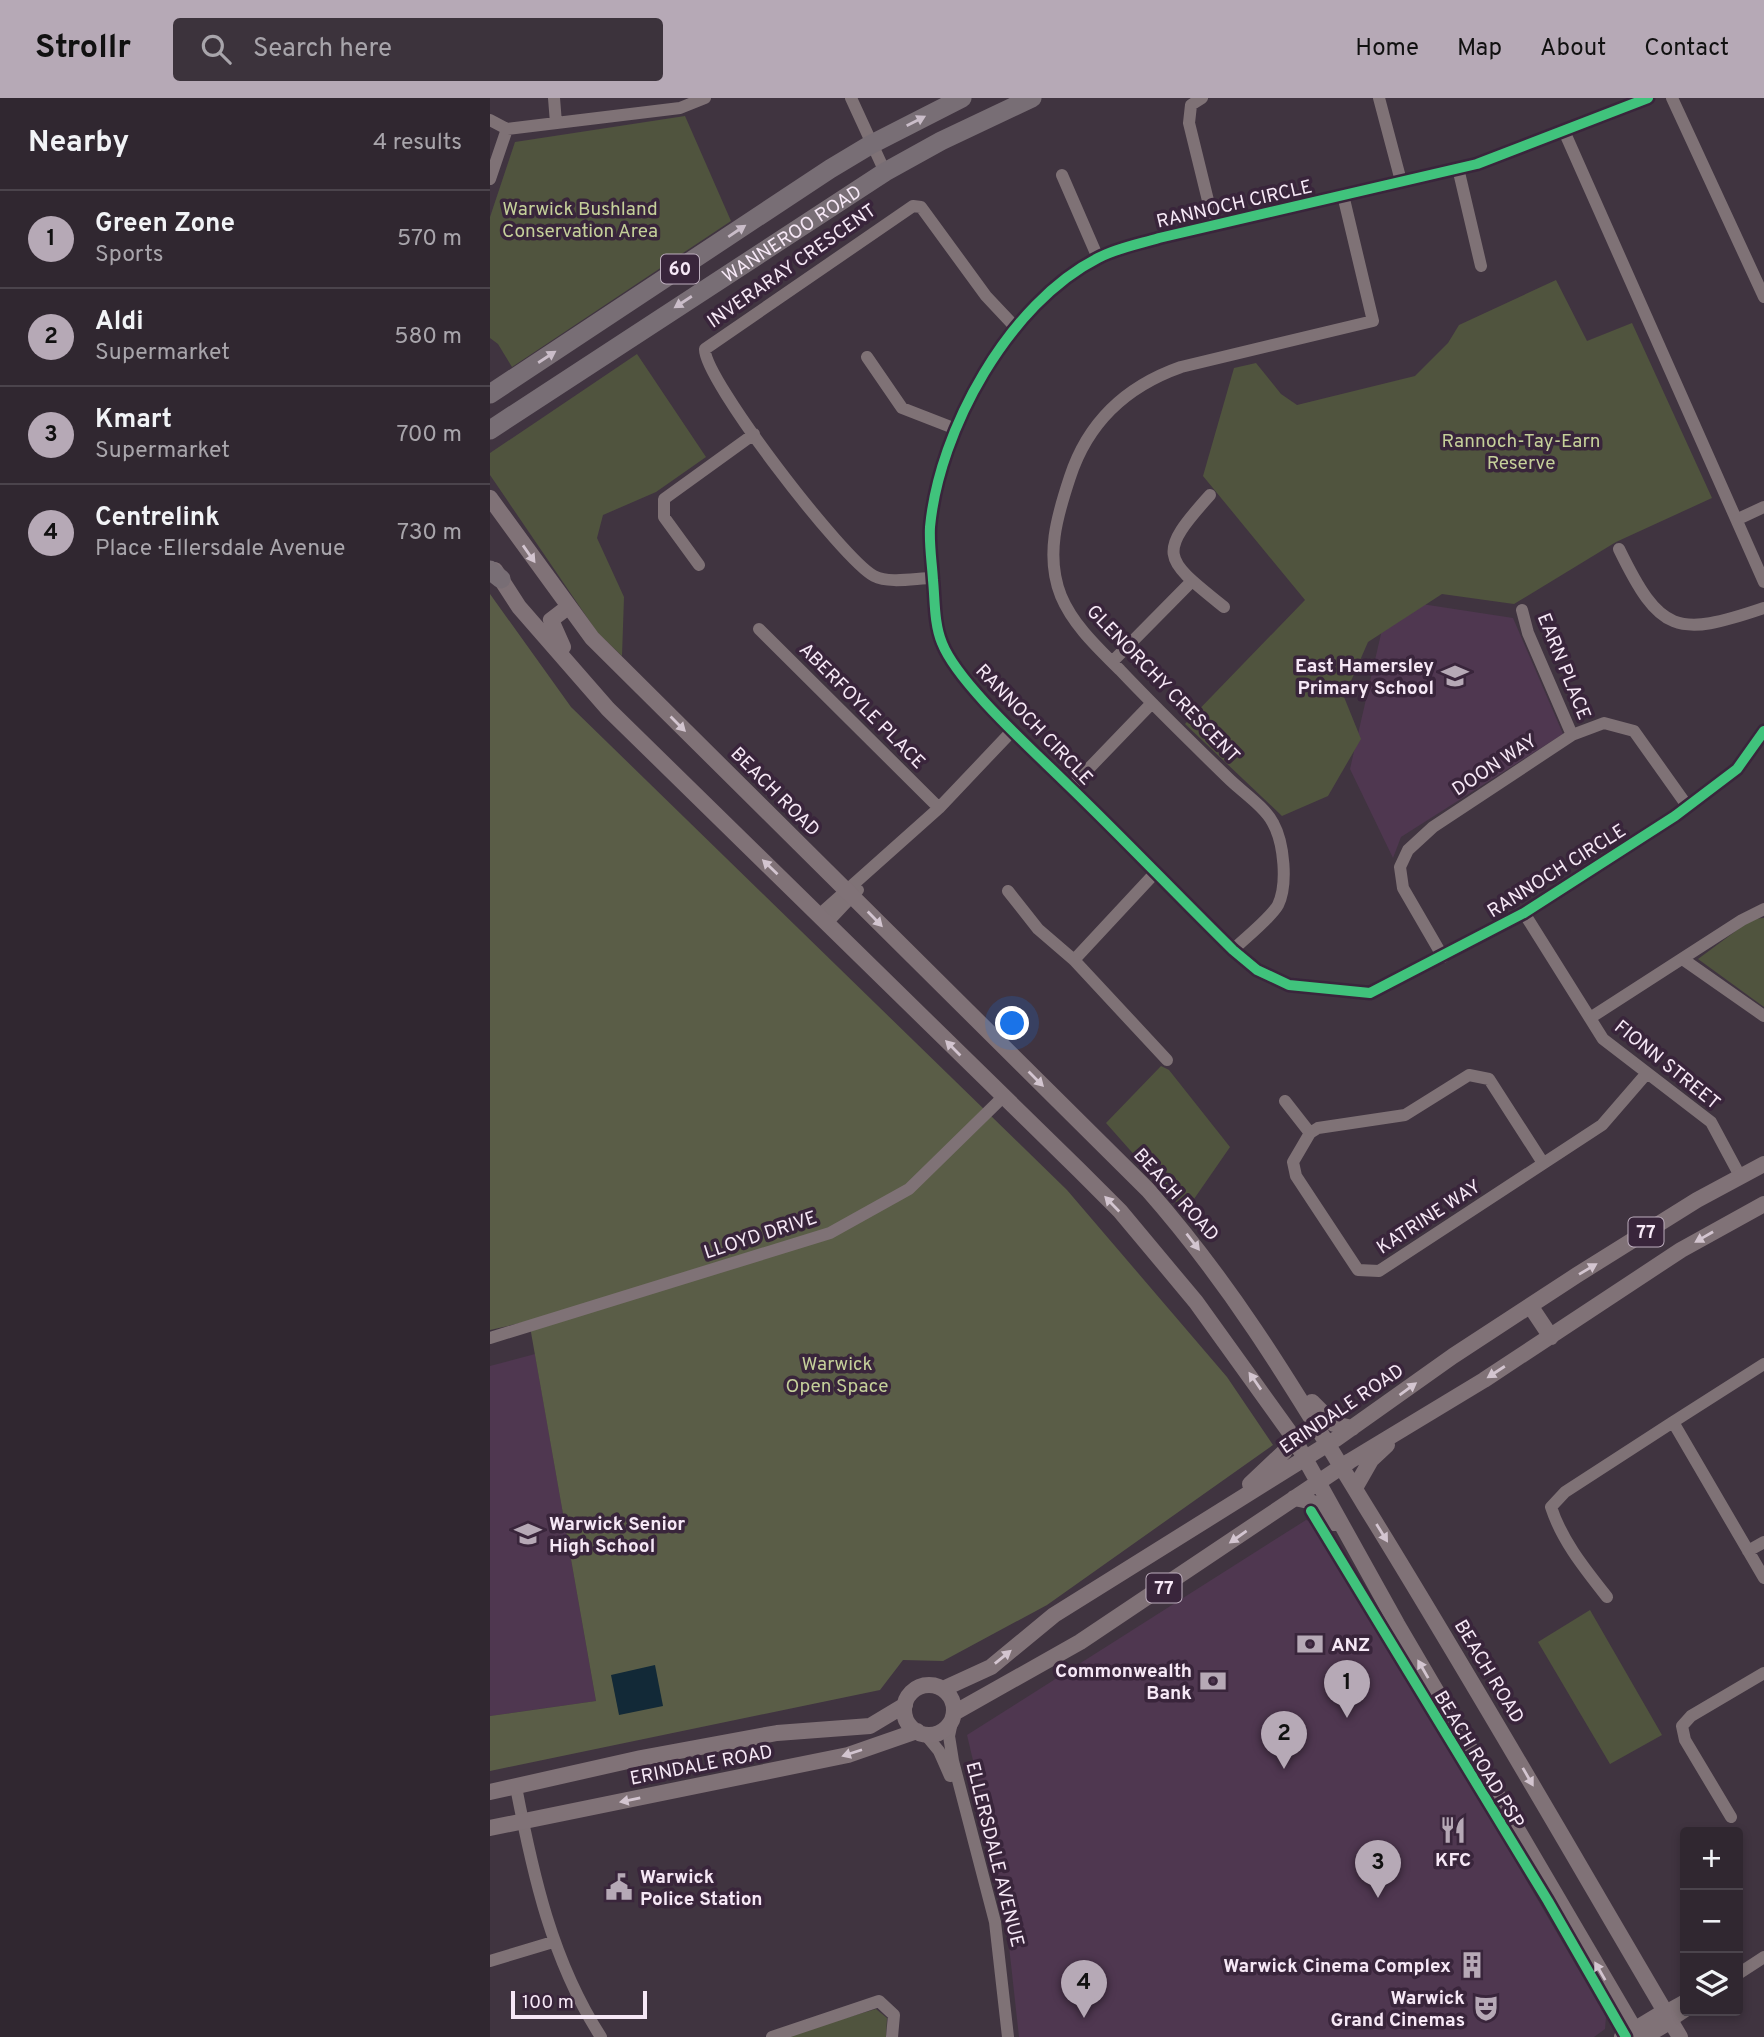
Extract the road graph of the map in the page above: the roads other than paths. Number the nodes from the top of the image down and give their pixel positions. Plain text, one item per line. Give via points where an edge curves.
1 (554, 98) edge
2 (705, 98) edge
3 (851, 98) edge
4 (962, 98) edge
5 (1032, 98) edge
6 (1202, 98) edge
7 (1379, 98) edge
8 (1648, 98) edge
9 (1672, 98) edge
10 (1615, 104) edge
11 (490, 121) edge
12 (556, 123) junction
13 (507, 129) junction
14 (1564, 131) junction
15 (870, 145) junction
16 (1458, 168) junction
17 (885, 172) junction
18 (1062, 176) dead end
19 (490, 178) edge
20 (1401, 181) junction
21 (1343, 195) junction
22 (1214, 225) junction
23 (1098, 258) junction
24 (1481, 267) dead end
25 (1764, 298) edge
26 (1016, 328) junction
27 (867, 357) dead end
28 (563, 382) junction
29 (490, 394) edge
30 (956, 429) junction
31 (490, 430) edge
32 (754, 435) junction
33 (490, 443) edge
34 (1210, 495) dead end
35 (490, 498) edge
36 (1764, 507) edge
37 (1738, 519) junction
38 (1619, 549) dead end
39 (490, 562) edge
40 (699, 565) dead end
41 (496, 575) edge
42 (933, 578) junction
43 (1192, 581) junction
44 (1764, 582) edge
45 (568, 607) junction
46 (1224, 607) dead end
47 (1764, 608) edge
48 (1522, 610) dead end
49 (759, 629) dead end
50 (1112, 662) junction
51 (584, 682) junction
52 (1152, 704) junction
53 (1013, 730) junction
54 (1764, 731) edge
55 (1572, 736) junction
56 (1070, 787) junction
57 (1688, 807) junction
58 (939, 808) junction
59 (1155, 873) junction
60 (1008, 891) dead end
61 (850, 893) junction
62 (1764, 909) edge
63 (1524, 913) junction
64 (823, 919) junction
65 (1233, 950) junction
66 (1443, 957) junction
67 (1074, 960) junction
68 (1684, 960) junction
69 (1764, 1016) edge
70 (1590, 1018) junction
71 (1167, 1060) dead end
72 (1647, 1073) junction
73 (1003, 1097) junction
74 (1285, 1101) dead end
75 (1310, 1133) junction
76 (1543, 1163) junction
77 (1764, 1164) edge
78 (1740, 1176) junction
79 (1762, 1208) edge
80 (1531, 1307) junction
81 (1551, 1337) junction
82 (490, 1338) edge
83 (1276, 1359) junction
84 (1764, 1364) edge
85 (1439, 1406) junction
86 (1673, 1422) junction
87 (1352, 1428) junction
88 (1293, 1437) junction
89 (1328, 1444) junction
90 (1306, 1458) junction
91 (1341, 1466) junction
92 (1319, 1481) junction
93 (1354, 1488) junction
94 (1294, 1498) junction
95 (1188, 1530) junction
96 (1764, 1542) edge
97 (1748, 1551) junction
98 (1368, 1570) junction
99 (1764, 1578) edge
100 (1607, 1597) dead end
101 (1764, 1673) edge
102 (943, 1689) junction
103 (905, 1705) junction
104 (953, 1717) junction
105 (921, 1733) junction
106 (516, 1787) junction
107 (490, 1793) edge
108 (1731, 1817) dead end
109 (523, 1822) junction
110 (490, 1828) edge
111 (553, 1942) junction
112 (1764, 1957) edge
113 (490, 1961) edge
114 (1743, 1971) edge
115 (1680, 2005) edge
116 (1680, 2013) edge
117 (1668, 2016) junction
118 (1635, 2035) edge
119 (601, 2037) edge
120 (772, 2037) edge
121 (892, 2037) edge
122 (1001, 2037) edge
123 (1008, 2037) edge
124 (1680, 2037) edge

1 - 12 street
2 - 12 street via 680,107
3 - 15 street
15 -> 4 highway, WANNEROO ROAD / 60
5 - 17 highway, WANNEROO ROAD / 60
6 - 22 street via 1191,105 1189,124
7 - 20 street
8 - 10 street, RANNOCH CIRCLE
9 - 25 street
10 - 14 street, RANNOCH CIRCLE
11 - 13 street
12 - 13 street
13 - 19 street
14 - 16 street, RANNOCH CIRCLE
14 - 37 street
15 - 17 street
29 -> 15 highway, WANNEROO ROAD / 60
16 - 20 street, RANNOCH CIRCLE
16 - 24 street
17 -> 28 highway, WANNEROO ROAD / 60
18 - 23 street
20 - 21 street, RANNOCH CIRCLE
21 - 22 street, RANNOCH CIRCLE
21 - 50 street, GLENORCHY CRESCENT via 1373,321 1157,375 1131,390 1087,438 1059,511 1053,554 1057,584 1067,607
22 - 23 street, RANNOCH CIRCLE
23 - 26 street, RANNOCH CIRCLE via 1063,282
26 - 30 street, RANNOCH CIRCLE via 974,385
26 - 32 street, INVERARAY CRESCENT via 986,296 929,216 913,206 705,349 708,364
27 - 30 street via 902,408
28 - 31 highway, WANNEROO ROAD / 60
28 - 33 highway
30 - 42 street, RANNOCH CIRCLE via 932,512
32 - 40 street via 664,499 664,517
32 - 42 street, INVERARAY CRESCENT via 817,520 860,565 884,579
34 - 43 street via 1174,538 1175,562
35 -> 45 main road, BEACH ROAD
36 - 37 street
37 - 44 street
38 - 47 street via 1647,602 1672,621 1714,625
39 - 41 main road
41 - 51 main road
42 - 53 street, RANNOCH CIRCLE via 942,645 965,678
43 - 46 street
43 - 50 street
45 - 51 main road via 554,615 551,626
45 -> 61 main road, BEACH ROAD via 601,647
48 - 55 street, EARN PLACE
49 - 58 street, ABERFOYLE PLACE
50 - 52 street, GLENORCHY CRESCENT
64 -> 51 main road
52 - 56 street
52 - 65 street, GLENORCHY CRESCENT via 1273,822 1285,862 1278,906
53 - 56 street, RANNOCH CIRCLE
53 - 58 street
54 - 57 street, RANNOCH CIRCLE via 1737,769
55 - 57 street, DOON WAY via 1604,723 1634,731
55 - 66 street, DOON WAY via 1433,827 1408,850 1400,867 1403,888
56 - 59 street, RANNOCH CIRCLE
57 - 63 street, RANNOCH CIRCLE
58 - 61 street
59 - 65 street, RANNOCH CIRCLE
59 - 67 street
60 - 67 street via 1038,929
61 - 64 street
61 -> 83 main road, BEACH ROAD via 1148,1190 1228,1288
62 - 68 street
63 - 66 street, RANNOCH CIRCLE
63 - 70 street, FIONN STREET
73 -> 64 main road
65 - 66 street, RANNOCH CIRCLE via 1257,970 1289,985 1370,993
67 - 71 street
68 - 69 street
68 - 70 street
70 - 72 street, FIONN STREET via 1603,1039
72 - 76 street, KATRINE WAY via 1602,1125
72 - 78 street, FIONN STREET via 1711,1122
73 - 82 street, LLOYD DRIVE via 909,1189 830,1233
88 -> 73 main road via 1158,1255
74 - 75 street
75 - 76 street via 1405,1115 1469,1075 1489,1079
75 - 76 street, KATRINE WAY via 1293,1162 1296,1176 1358,1270 1379,1271
77 - 78 main road, ERINDALE ROAD / 77
80 -> 78 main road, ERINDALE ROAD / 77
79 -> 81 main road, ERINDALE ROAD / 77 via 1681,1250
80 - 81 main road
87 -> 80 main road, ERINDALE ROAD / 77
81 -> 85 main road, ERINDALE ROAD / 77
83 - 87 main road via 1320,1413 1334,1424
83 - 89 main road, BEACH ROAD
84 - 86 street
85 - 91 main road, ERINDALE ROAD / 77
85 - 93 main road via 1381,1451
86 - 97 street
86 - 100 street via 1565,1492 1551,1507 1556,1523
87 - 89 main road, ERINDALE ROAD / 77
88 - 90 main road
88 - 95 main road via 1252,1483 1206,1511
89 - 90 main road, ERINDALE ROAD / 77
89 - 91 main road, BEACH ROAD
90 - 92 main road
90 - 95 main road, ERINDALE ROAD / 77
91 - 92 main road, ERINDALE ROAD / 77
91 - 93 main road, BEACH ROAD
92 - 94 main road, ERINDALE ROAD / 77
92 - 98 main road
93 -> 117 main road, BEACH ROAD
94 - 98 main road via 1306,1499 1328,1512
94 -> 104 main road, ERINDALE ROAD / 77 via 1137,1606
102 -> 95 main road, ERINDALE ROAD / 77 via 991,1667 1054,1615
96 - 97 street
97 - 99 street
118 -> 98 main road
101 - 108 street via 1691,1716 1682,1726 1685,1740
102 - 103 main road, ERINDALE ROAD via 920,1686
102 - 104 main road via 954,1704
103 - 105 main road via 906,1720
103 - 106 main road, ERINDALE ROAD via 870,1726 777,1733
104 - 105 main road, ERINDALE ROAD via 940,1732
104 - 123 street, ELLERSDALE AVENUE via 949,1736 953,1761 997,1934
105 -> 109 main road, ERINDALE ROAD via 839,1757
105 - 122 street, ELLERSDALE AVENUE via 946,1764 983,1902 994,1957
106 - 107 main road, ERINDALE ROAD
106 - 109 street
109 - 110 main road, ERINDALE ROAD
109 - 111 street
111 - 113 street
111 - 119 street
112 - 114 street
115 - 117 street
116 - 117 street
117 - 118 main road
117 - 124 main road, BEACH ROAD
120 - 121 street via 879,2001 894,2015

